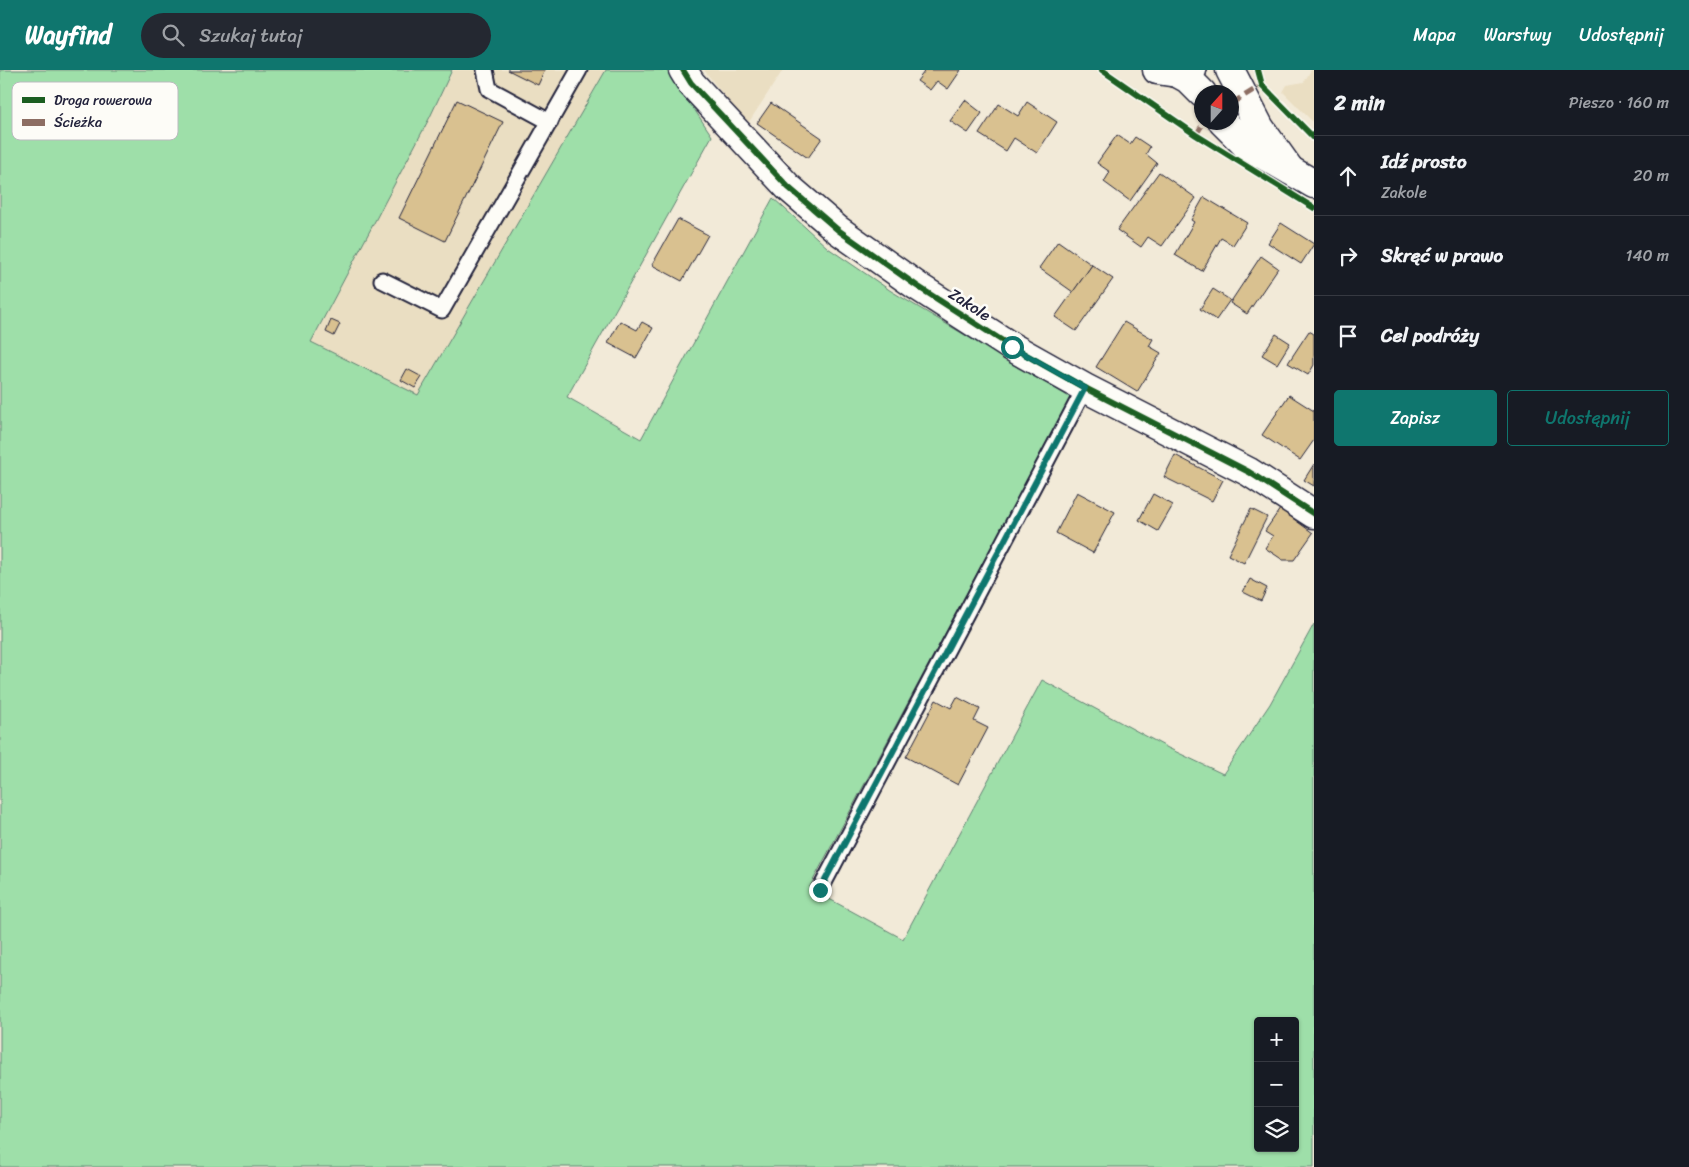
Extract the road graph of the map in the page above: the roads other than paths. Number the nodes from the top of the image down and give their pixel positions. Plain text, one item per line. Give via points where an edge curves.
1 (485, 70) edge
2 (579, 70) edge
3 (682, 70) edge
4 (1230, 70) edge
5 (1175, 71) edge
6 (1194, 85) edge
7 (550, 122) junction
8 (1231, 130) edge
9 (1290, 170) junction
10 (1314, 184) edge
11 (382, 280) dead end
12 (1085, 388) junction
13 (1314, 514) edge
14 (820, 890) dead end

1 - 7 lane via 489,89
2 - 7 lane
3 - 12 street, Zakole via 788,187 838,230 1012,347
4 - 9 street via 1260,128
5 - 6 street
7 - 11 lane via 442,310
8 - 9 street via 1246,145
9 - 10 street
12 - 13 street, Zakole via 1249,472
12 - 14 lane

